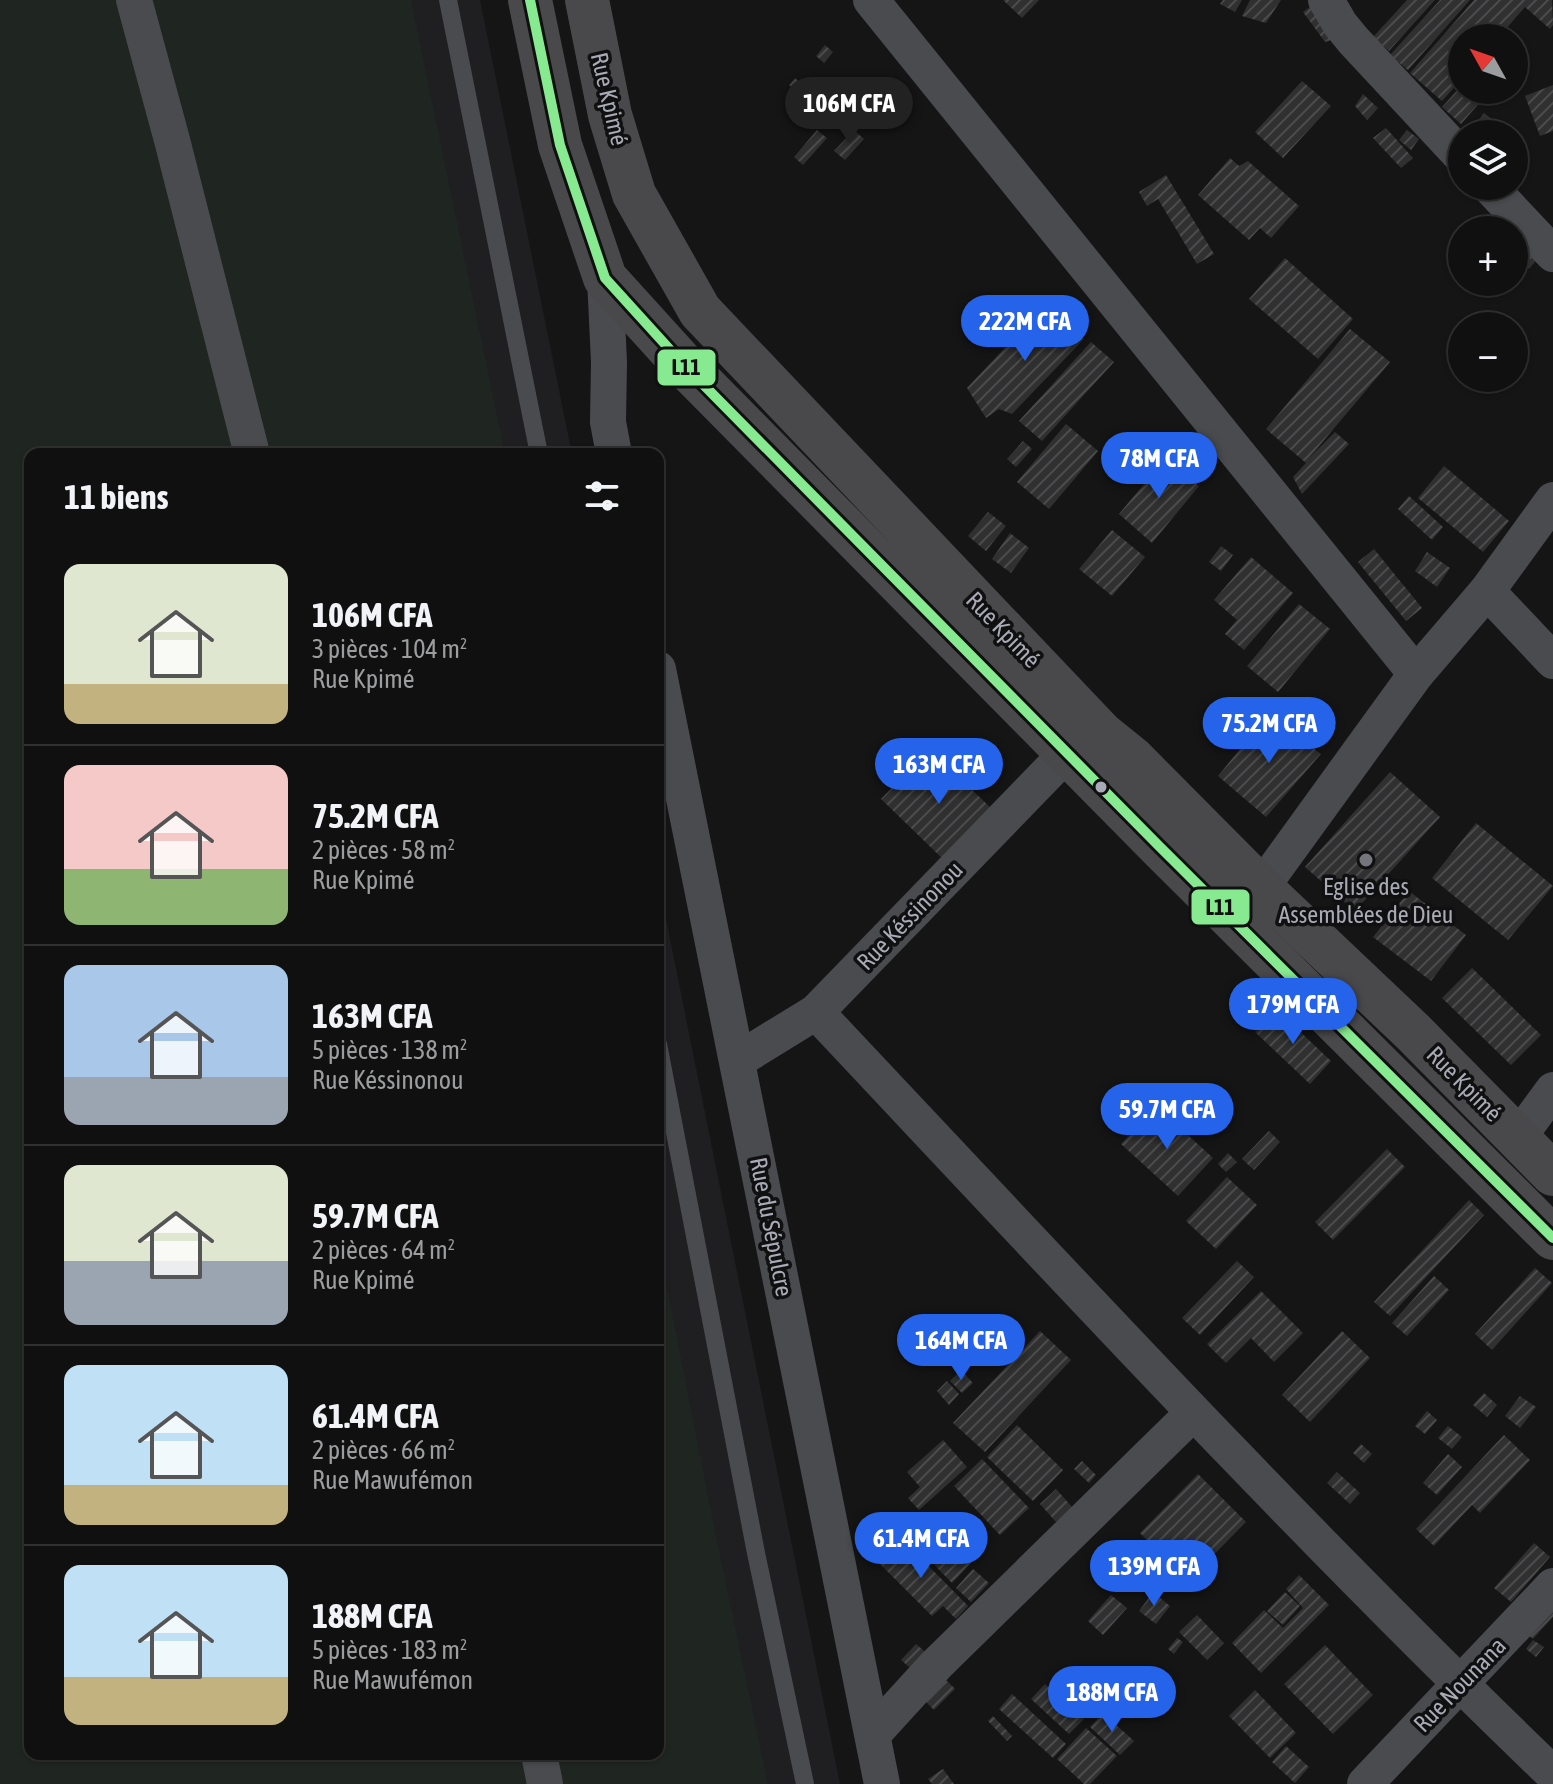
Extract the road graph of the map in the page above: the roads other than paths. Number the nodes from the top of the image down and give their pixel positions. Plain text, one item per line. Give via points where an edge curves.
1 (134, 0) edge
2 (448, 0) edge
3 (530, 0) edge
4 (587, 0) edge
5 (871, 0) edge
6 (1326, 0) edge
7 (1448, 142) edge
8 (1502, 200) edge
9 (1553, 254) edge
10 (605, 278) junction
11 (250, 448) edge
12 (538, 448) edge
13 (613, 448) edge
14 (1553, 500) edge
15 (1487, 591) junction
16 (1553, 661) edge
17 (1416, 674) junction
18 (664, 698) edge
19 (1067, 753) junction
20 (1261, 888) junction
21 (816, 1012) junction
22 (738, 1060) junction
23 (664, 1075) edge
24 (1553, 1090) edge
25 (1518, 1138) junction
26 (1553, 1174) edge
27 (1553, 1238) edge
28 (1193, 1413) junction
29 (1553, 1586) edge
30 (1461, 1685) junction
31 (873, 1734) junction
32 (540, 1760) edge
33 (1553, 1774) edge
34 (545, 1784) edge
35 (805, 1784) edge
36 (882, 1784) edge
37 (1365, 1784) edge

1 - 11 street
2 - 12 lane
3 - 10 main road, Rue Kpimé via 560,145
4 - 20 main road, Rue Kpimé via 610,115 634,194 700,311 1102,734
5 - 17 street
6 - 7 street via 1353,40
8 - 9 street
10 - 13 street
10 - 19 main road, Rue Kpimé via 683,364
14 - 15 street
15 - 16 street
15 - 17 street
17 - 20 street
18 - 22 street, Rue du Sépulcre
19 - 21 street, Rue Késsinonou
19 - 27 main road, Rue Kpimé
20 - 25 main road, Rue Kpimé
21 - 22 street, Rue Késsinonou
21 - 28 street
22 - 31 street, Rue du Sépulcre
23 - 35 lane
24 - 25 street
25 - 26 main road, Rue Kpimé
28 - 30 street
28 - 31 street via 936,1665
29 - 30 street, Rue Nounana
30 - 33 street
30 - 37 street, Rue Nounana
31 - 36 street, Rue du Sépulcre
32 - 34 street

